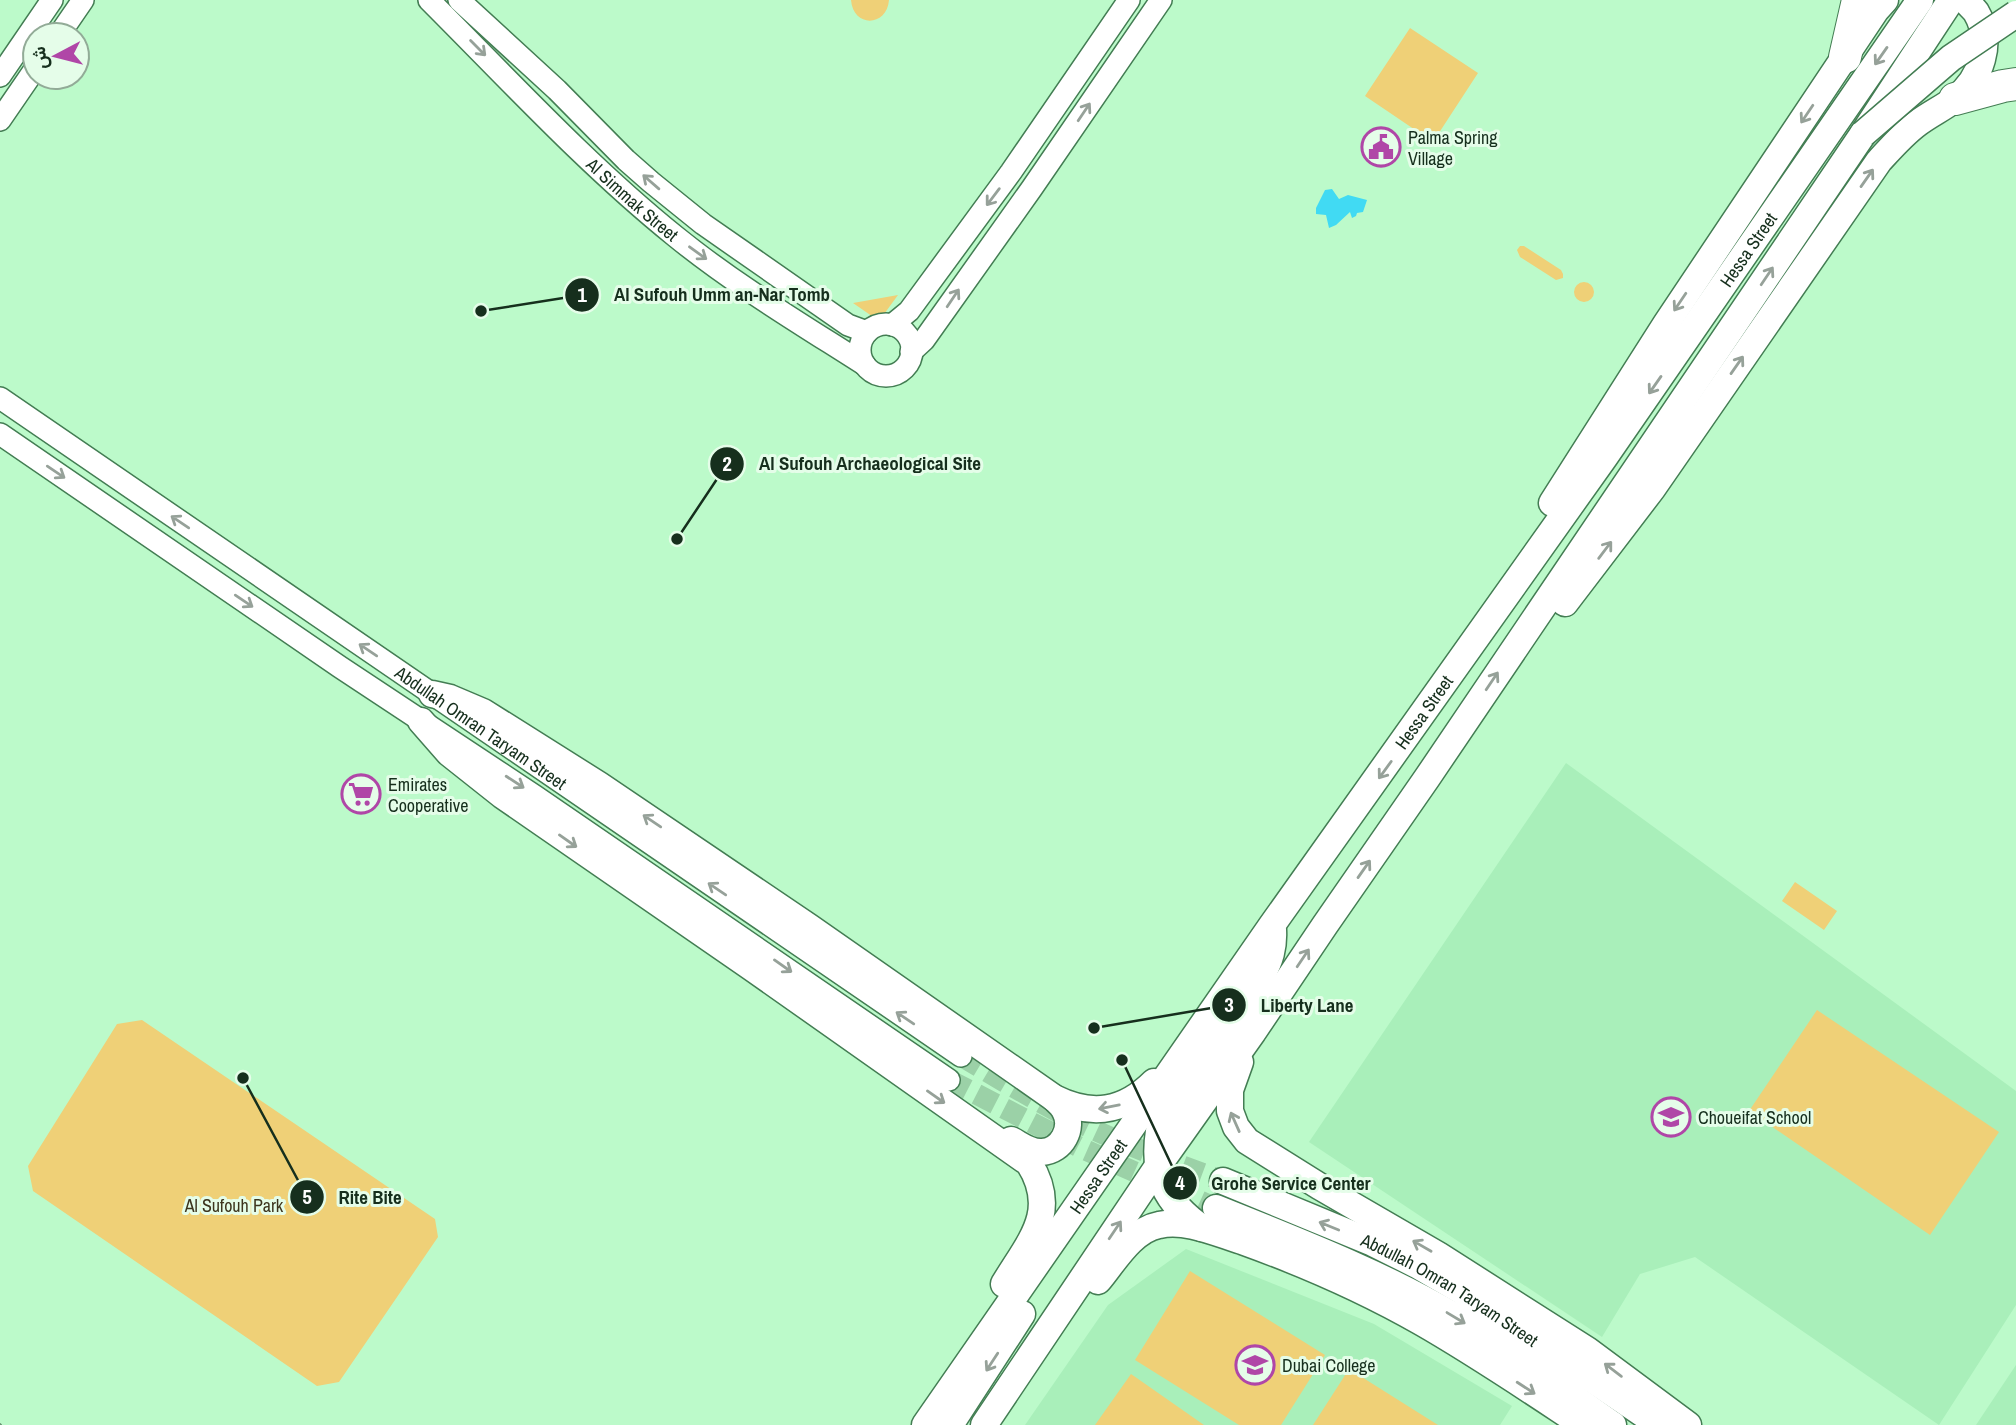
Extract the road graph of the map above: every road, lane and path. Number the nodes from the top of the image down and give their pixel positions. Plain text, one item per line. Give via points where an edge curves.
1 (52, 0) edge
2 (83, 0) edge
3 (429, 0) edge
4 (459, 0) edge
5 (1129, 0) edge
6 (1161, 0) edge
7 (1858, 0) edge
8 (1885, 0) edge
9 (1920, 0) edge
10 (1951, 0) edge
11 (1965, 0) edge
12 (2016, 14) edge
13 (68, 21) edge
14 (1845, 57) junction
15 (0, 76) edge
16 (2016, 84) edge
17 (21, 89) edge
18 (1955, 99) junction
19 (0, 120) edge
20 (1863, 134) junction
21 (1011, 172) junction
22 (1032, 188) junction
23 (892, 325) junction
24 (867, 332) junction
25 (911, 352) junction
26 (865, 365) junction
27 (0, 398) edge
28 (0, 434) edge
29 (1494, 613) junction
30 (1525, 633) junction
31 (432, 694) junction
32 (421, 721) junction
33 (1272, 925) junction
34 (1253, 1032) junction
35 (1183, 1054) junction
36 (961, 1056) tunnel mouth
37 (949, 1080) tunnel mouth
38 (1054, 1098) junction
39 (978, 1126) junction
40 (1158, 1166) junction
41 (1223, 1181) tunnel mouth
42 (1085, 1196) junction
43 (1209, 1218) junction
44 (1065, 1304) junction
45 (950, 1387) junction
46 (925, 1425) edge
47 (950, 1425) edge
48 (984, 1425) edge
49 (1583, 1425) edge
50 (1612, 1425) edge
51 (1660, 1425) edge
52 (1688, 1425) edge

1 - 15 street
2 - 13 street
3 -> 26 street, Al Simmak Street via 604,174 677,238
24 -> 4 street, Al Simmak Street via 848,325 677,204
5 - 21 street
22 -> 6 street, Al Simmak Street
7 - 14 highway
8 - 14 main road
9 -> 29 main road, Hessa Street
10 - 20 main road, Hessa Street, bridge
11 - 18 main road via 1976,12 1984,34 1983,59 1973,80
12 - 20 main road, bridge via 1951,58
14 -> 29 main road via 1666,324 1508,573 1497,593
16 - 18 highway
17 - 19 street
30 -> 18 main road via 1552,619 1562,608 1879,161 1916,124
30 -> 20 main road, Hessa Street
21 - 22 street
21 -> 23 street via 909,312
25 -> 22 street, Al Simmak Street
23 - 24 street
23 - 25 street via 906,335
24 - 26 street via 860,348
25 - 26 street, Al Simmak Street via 897,374 879,375
31 -> 27 street, Abdullah Omran Taryam Street
28 -> 32 street, Abdullah Omran Taryam Street
29 -> 33 main road, Hessa Street
34 -> 30 main road, Hessa Street
36 -> 31 street, Abdullah Omran Taryam Street
38 -> 31 main road via 588,778 483,712
32 -> 37 street, Abdullah Omran Taryam Street
32 -> 39 main road via 449,753 502,795
33 - 35 main road, Hessa Street
33 - 40 main road via 1270,960 1158,1131
34 - 40 main road, Hessa Street
52 -> 34 main road via 1575,1342 1247,1141 1230,1111 1230,1090
35 -> 38 main road via 1146,1090 1118,1106 1088,1109
35 - 42 main road, Hessa Street
38 - 39 main road via 1064,1109 1068,1128 1065,1138 1051,1151 1031,1151
39 - 45 main road via 1029,1163 1039,1179 1042,1217 971,1338
40 - 43 main road via 1172,1202 1186,1216
44 -> 40 main road, Hessa Street
51 -> 41 main road, Abdullah Omran Taryam Street via 1418,1265
42 - 45 main road, Hessa Street
42 -> 47 main road via 1070,1238
43 - 44 main road via 1146,1229 1096,1284
43 -> 49 main road via 1420,1321
43 -> 50 main road, Abdullah Omran Taryam Street via 1315,1248 1410,1292 1500,1345
44 - 48 main road, Hessa Street
45 - 46 main road, Hessa Street

